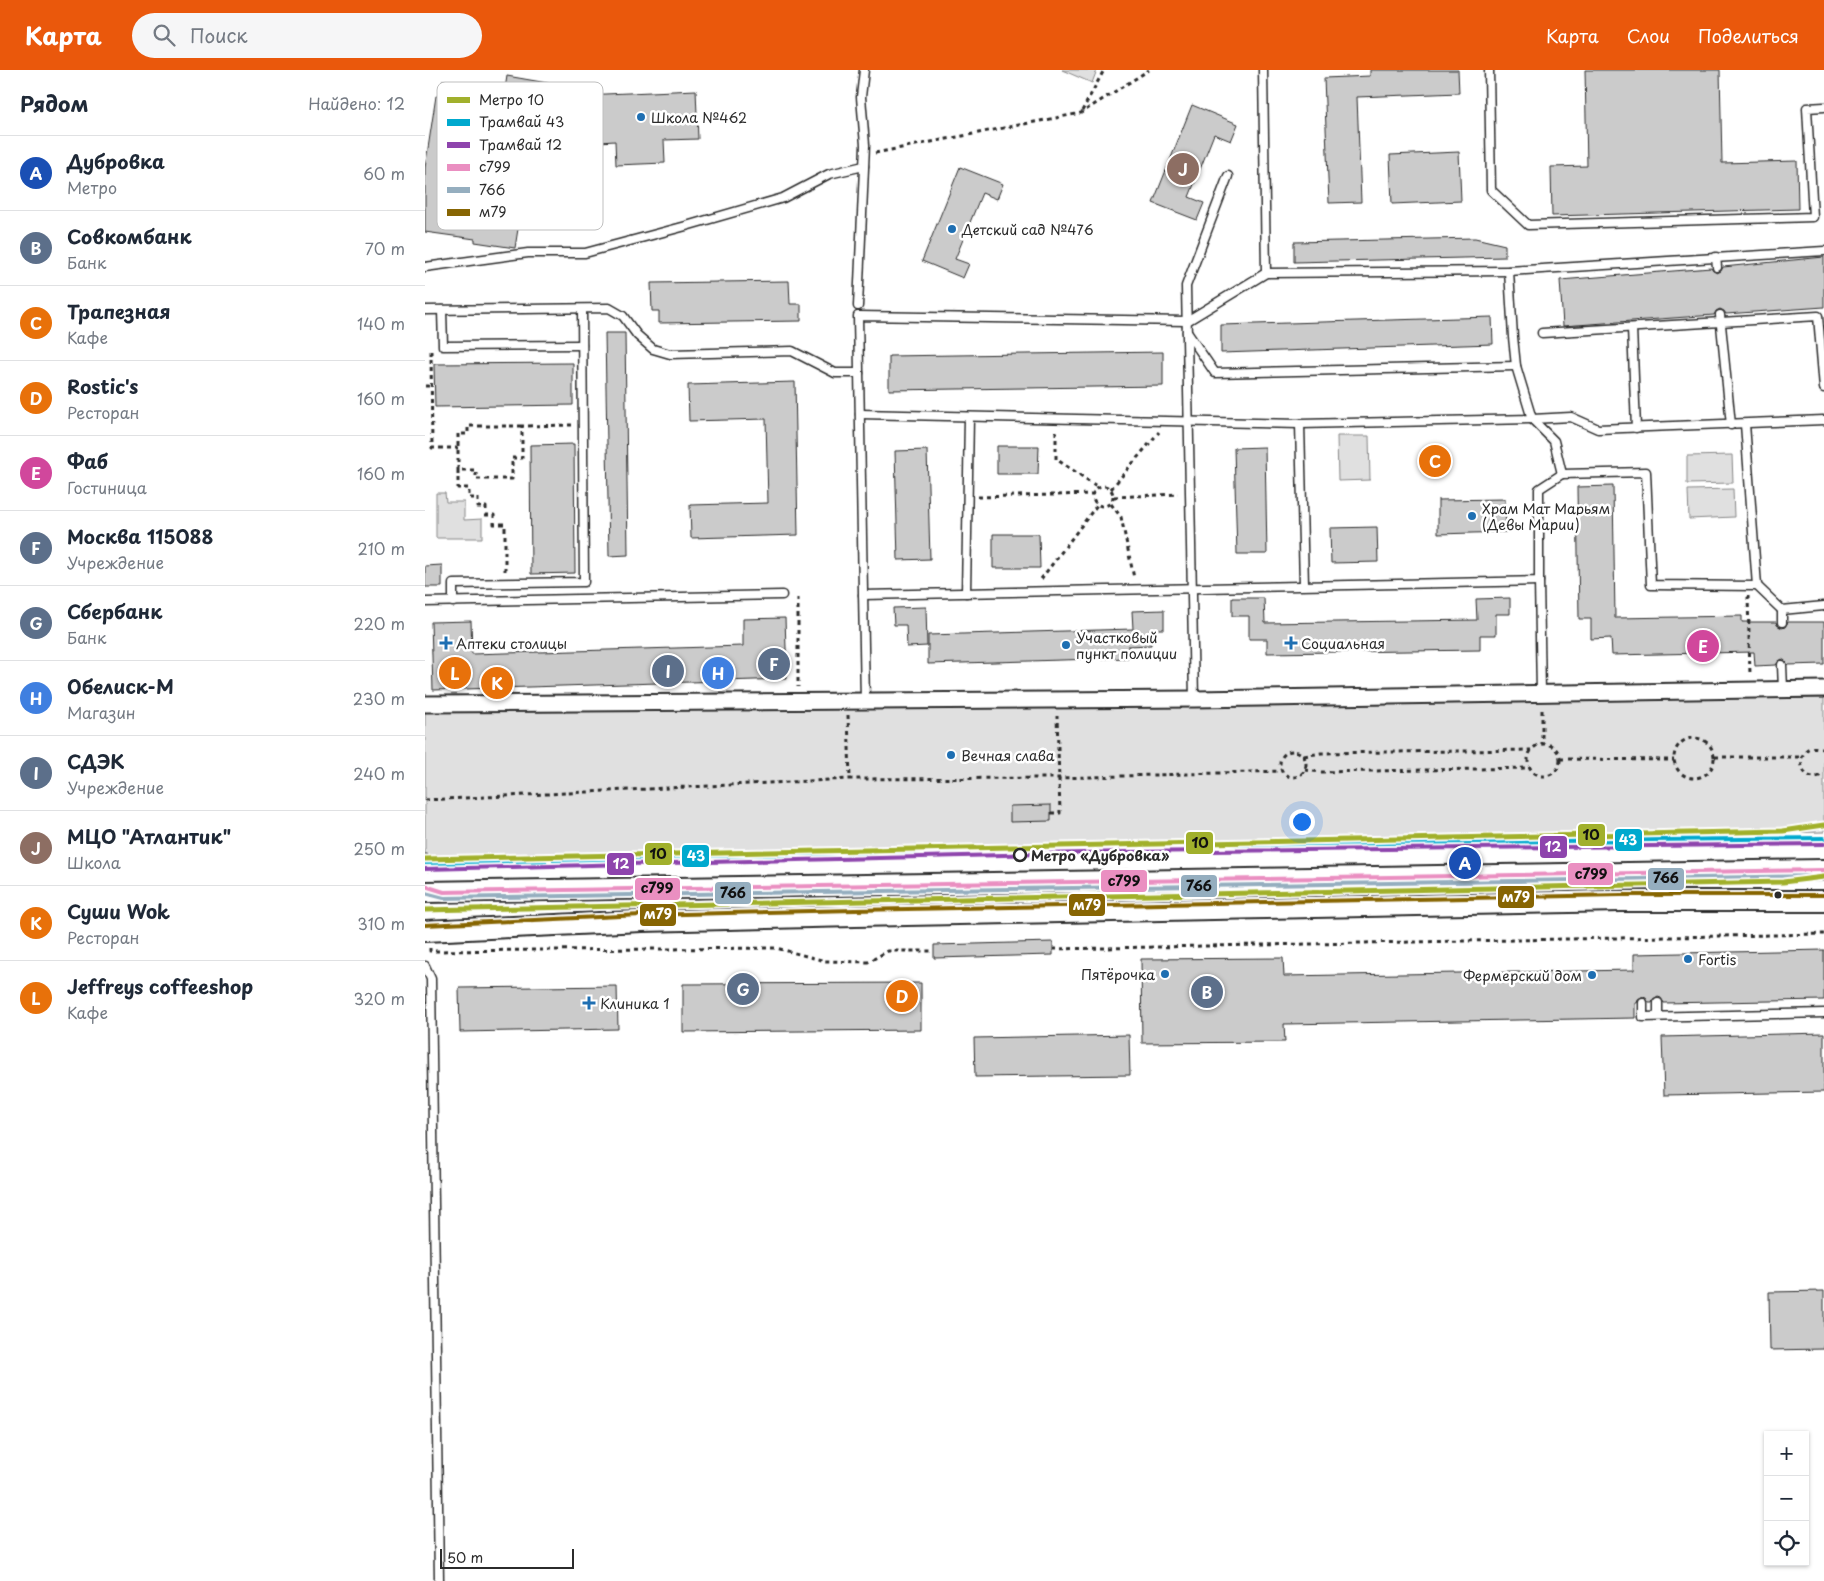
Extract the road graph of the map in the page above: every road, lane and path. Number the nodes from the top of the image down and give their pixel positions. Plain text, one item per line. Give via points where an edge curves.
1 (864, 70) edge
2 (1104, 70) edge
3 (1149, 70) edge
4 (1263, 70) edge
5 (1489, 70) edge
6 (1824, 107) edge
7 (1081, 113) junction
8 (864, 155) junction
9 (864, 166) junction
10 (1228, 176) dead end
11 (1824, 250) edge
12 (1716, 257) junction
13 (425, 267) edge
14 (1717, 268) dead end
15 (1509, 271) junction
16 (1266, 273) junction
17 (858, 306) dead end
18 (582, 309) junction
19 (425, 310) edge
20 (442, 310) junction
21 (1721, 319) junction
22 (1187, 322) junction
23 (1631, 328) junction
24 (1187, 331) junction
25 (1542, 333) dead end
26 (582, 345) junction
27 (431, 347) dead end
28 (1517, 366) junction
29 (573, 370) dead end
30 (582, 370) junction
31 (859, 373) junction
32 (573, 380) dead end
33 (582, 380) junction
34 (425, 386) edge
35 (431, 386) junction
36 (1824, 388) edge
37 (859, 414) junction
38 (969, 417) junction
39 (1055, 418) junction
40 (1532, 419) junction
41 (1824, 420) edge
42 (1169, 421) junction
43 (1189, 422) junction
44 (1300, 424) junction
45 (1745, 424) junction
46 (583, 425) junction
47 (1731, 425) junction
48 (522, 426) junction
49 (1636, 428) junction
50 (458, 448) junction
51 (458, 470) junction
52 (1562, 474) junction
53 (1098, 487) junction
54 (1111, 489) junction
55 (1093, 494) junction
56 (1190, 494) junction
57 (1114, 497) junction
58 (967, 498) junction
59 (1111, 504) junction
60 (1097, 505) junction
61 (1539, 581) junction
62 (505, 583) junction
63 (1304, 585) junction
64 (1747, 586) junction
65 (1757, 586) junction
66 (1192, 589) junction
67 (1137, 590) junction
68 (1031, 592) junction
69 (966, 593) junction
70 (782, 595) dead end
71 (863, 595) junction
72 (798, 598) dead end
73 (425, 602) edge
74 (453, 602) junction
75 (1824, 606) edge
76 (1782, 610) junction
77 (1782, 622) dead end
78 (1783, 665) dead end
79 (1783, 689) junction
80 (1824, 689) edge
81 (798, 690) dead end
82 (1751, 690) junction
83 (1541, 693) junction
84 (1056, 700) junction
85 (1194, 700) junction
86 (848, 702) junction
87 (865, 702) junction
88 (425, 704) edge
89 (1542, 744) junction
90 (1531, 750) junction
91 (1824, 750) edge
92 (1304, 756) junction
93 (1715, 757) junction
94 (1801, 757) junction
95 (1560, 759) junction
96 (1674, 760) junction
97 (1529, 768) junction
98 (1305, 770) junction
99 (1283, 771) junction
100 (1824, 774) edge
101 (1058, 778) junction
102 (849, 780) junction
103 (425, 800) edge
104 (1051, 813) dead end
105 (425, 855) edge
106 (1824, 870) edge
107 (430, 889) edge
108 (1824, 901) edge
109 (426, 931) edge
110 (1824, 934) edge
111 (1053, 949) dead end
112 (934, 951) dead end
113 (425, 966) edge
114 (1643, 1003) dead end
115 (1657, 1003) dead end
116 (1824, 1014) edge
117 (1658, 1016) junction
118 (439, 1581) edge

1 - 8 lane via 861,97
2 - 7 path
3 - 7 path
4 - 16 lane
5 - 6 lane via 1491,190 1528,225 1813,217 1807,108
7 - 8 path
8 - 9 lane
9 - 13 lane via 829,174 783,198 585,253 528,253
9 - 17 lane
10 - 22 lane via 1186,286
11 - 12 lane
12 - 14 lane
12 - 15 lane
15 - 16 lane
15 - 28 lane
16 - 22 lane
18 - 20 lane
18 - 26 lane
18 - 31 lane via 609,308 623,316 653,350 670,354 792,351 835,373
19 - 20 lane
20 - 26 lane via 443,346
21 - 23 lane
21 - 36 lane via 1818,316
21 - 47 lane
22 - 24 lane
22 - 31 lane via 858,316
23 - 25 lane
23 - 49 lane
24 - 28 lane via 1215,372
24 - 43 lane
26 - 30 lane
27 - 35 path
28 - 40 lane
29 - 30 lane
30 - 33 lane
31 - 37 lane
32 - 33 lane
33 - 46 lane
34 - 35 path
35 - 50 path via 432,448
37 - 38 lane
37 - 71 lane
38 - 39 lane
38 - 58 lane
39 - 42 lane
39 - 53 path via 1056,460
40 - 44 lane
40 - 49 lane via 1571,417 1598,430
40 - 52 lane via 1554,441
41 - 45 lane
42 - 43 lane
42 - 54 path
43 - 44 lane
43 - 56 lane
44 - 63 lane
45 - 47 lane
45 - 65 lane
46 - 48 path
46 - 62 lane via 584,582
47 - 49 lane
48 - 50 path via 468,426 468,434 458,434
48 - 51 path via 522,458 512,458 512,479 476,479 476,470
50 - 51 path
51 - 62 path via 459,488 469,488 469,498 478,498 478,507 486,507 486,515 494,515 494,524 505,524
52 - 61 lane via 1539,489
52 - 64 lane via 1646,472 1651,585
53 - 54 path
53 - 55 path
54 - 57 path
55 - 58 path
55 - 60 path
56 - 57 path
56 - 66 lane
57 - 59 path
58 - 69 lane
59 - 60 path
59 - 67 path via 1121,516
60 - 68 path
61 - 63 lane
61 - 83 lane
62 - 74 lane via 453,584
63 - 66 lane
64 - 65 lane
64 - 82 path
65 - 76 lane
66 - 67 lane
66 - 85 lane
67 - 68 lane
68 - 69 lane
69 - 71 lane
70 - 74 lane
71 - 87 lane
72 - 81 path
73 - 74 lane
75 - 76 lane
76 - 77 lane
78 - 79 lane
79 - 80 street
79 - 82 street
82 - 83 street
83 - 85 street
83 - 89 path
84 - 85 street
84 - 87 street
84 - 101 path
86 - 87 street
86 - 88 street
86 - 102 path
89 - 90 path
89 - 95 path via 1554,748
90 - 92 path via 1321,753
90 - 97 path via 1527,759
91 - 94 path via 1810,748
92 - 98 path
92 - 99 path via 1295,751 1284,754 1280,764
93 - 94 path
93 - 96 path via 1712,769 1696,778 1679,771
93 - 96 path via 1710,744 1693,737 1681,742 1674,753
94 - 100 path via 1802,769 1808,775
95 - 96 path
95 - 97 path via 1556,771 1548,776 1540,776
97 - 98 path
98 - 99 path via 1296,777
99 - 101 path
101 - 102 path
101 - 104 path via 1060,813
102 - 103 path
105 - 107 path
106 - 107 main road
108 - 109 main road via 642,920
109 - 112 path via 430,952 776,948 825,961 868,962 888,951
110 - 111 path
113 - 118 lane via 431,979
114 - 117 lane via 1643,1017
115 - 117 lane
116 - 117 lane

